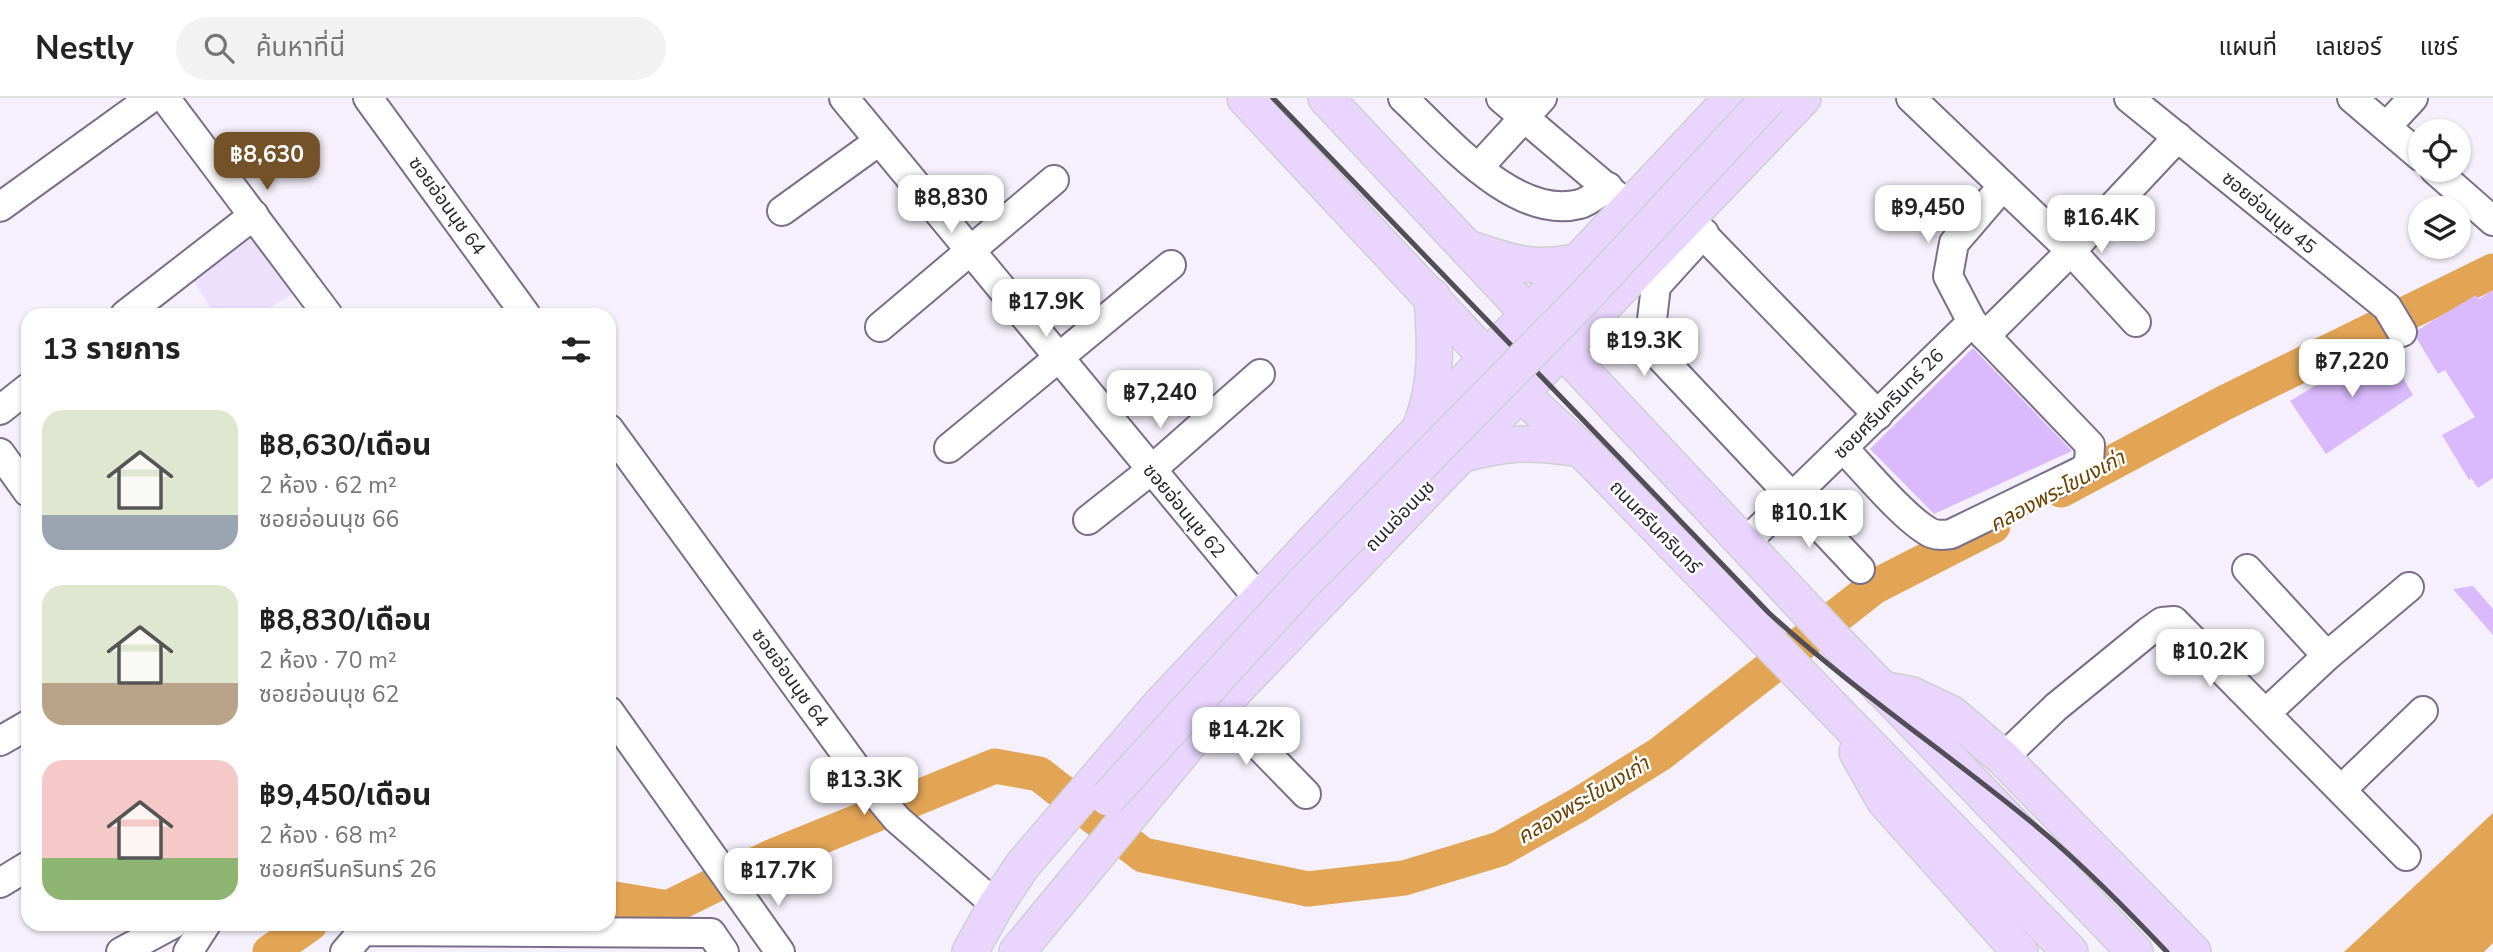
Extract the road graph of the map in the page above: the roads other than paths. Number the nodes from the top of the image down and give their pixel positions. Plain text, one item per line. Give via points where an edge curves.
1 (151, 98) edge
2 (165, 98) edge
3 (368, 98) edge
4 (844, 98) edge
5 (1245, 98) edge
6 (1326, 98) edge
7 (1403, 98) edge
8 (1501, 98) edge
9 (1732, 98) edge
10 (1769, 98) edge
11 (1803, 98) edge
12 (1911, 98) edge
13 (2129, 98) edge
14 (2352, 98) edge
15 (2413, 98) edge
16 (1533, 108) edge
17 (2387, 125) junction
18 (2178, 137) junction
19 (879, 141) junction
20 (2408, 145) edge
21 (1478, 168) junction
22 (1054, 180) dead end
23 (2449, 182) edge
24 (2003, 186) junction
25 (1618, 198) junction
26 (0, 207) edge
27 (782, 211) dead end
28 (254, 215) junction
29 (2493, 221) edge
30 (1687, 231) junction
31 (1467, 248) junction
32 (2071, 251) junction
33 (970, 252) junction
34 (1581, 260) junction
35 (1171, 265) dead end
36 (1615, 295) junction
37 (1432, 296) junction
38 (134, 308) edge
39 (323, 308) edge
40 (521, 308) edge
41 (1528, 315) junction
42 (2395, 320) dead end
43 (2136, 322) dead end
44 (880, 327) dead end
45 (1978, 329) junction
46 (1562, 350) junction
47 (1489, 358) junction
48 (1059, 360) junction
49 (1260, 374) dead end
50 (1520, 393) junction
51 (21, 394) edge
52 (0, 410) edge
53 (1621, 413) junction
54 (1878, 415) junction
55 (1421, 426) junction
56 (616, 439) edge
57 (950, 448) dead end
58 (1581, 449) junction
59 (1844, 449) junction
60 (0, 453) edge
61 (1459, 455) junction
62 (1150, 471) junction
63 (1372, 479) junction
64 (21, 482) edge
65 (1794, 498) junction
66 (1405, 511) junction
67 (1088, 520) dead end
68 (1745, 543) junction
69 (1860, 569) dead end
70 (2248, 569) dead end
71 (2409, 587) dead end
72 (1259, 599) junction
73 (2327, 656) junction
74 (1881, 689) junction
75 (1220, 706) junction
76 (2423, 710) dead end
77 (2267, 712) junction
78 (616, 721) edge
79 (1843, 722) junction
80 (21, 729) edge
81 (0, 741) edge
82 (2003, 758) junction
83 (2342, 789) junction
84 (1306, 794) dead end
85 (1063, 853) junction
86 (2406, 856) dead end
87 (21, 870) edge
88 (0, 883) edge
89 (996, 905) junction
90 (162, 931) edge
91 (202, 931) edge
92 (132, 949) edge
93 (972, 949) edge
94 (188, 952) edge
95 (345, 952) edge
96 (724, 952) edge
97 (780, 952) edge
98 (1015, 952) edge
99 (2020, 952) edge
100 (2070, 952) edge
101 (2135, 952) edge
102 (2193, 952) edge

1 - 26 street
2 - 28 street
3 - 40 street, ซอยอ่อนนุช 64
4 - 19 street, ซอยอ่อนนุช 62
5 - 37 main road, ถนนศรีนครินทร์
6 - 31 main road
7 - 21 street
8 - 16 street
9 - 25 main road, ถนนอ่อนนุช
10 - 85 main road, ถนนอ่อนนุช, bridge via 1582,300 1219,674
11 - 30 main road, ถนนอ่อนนุช
12 - 24 street
13 - 18 street, ซอยอ่อนนุช 45
14 - 17 street
15 - 17 street
16 - 21 street
16 - 25 street
17 - 20 street
18 - 32 street, ซอยศรีนครินทร์ 26
18 - 42 street, ซอยอ่อนนุช 45
19 - 27 street
19 - 33 street, ซอยอ่อนนุช 62
21 - 25 street via 1516,195 1546,204 1566,206
22 - 33 street
23 - 29 street
24 - 32 street
24 - 45 street via 1954,243 1948,276
25 - 30 main road via 1633,233 1647,239
25 - 34 main road, ถนนอ่อนนุช
28 - 38 street
28 - 39 street
30 - 36 main road, ถนนอ่อนนุช
30 - 54 street
30 - 65 street via 1656,286 1649,345
31 - 34 main road via 1518,265 1556,267
31 - 41 main road
32 - 43 street
32 - 45 street, ซอยศรีนครินทร์ 26
33 - 44 street
33 - 48 street, ซอยอ่อนนุช 62
34 - 41 main road, ถนนอ่อนนุช
35 - 48 street
36 - 46 main road, ถนนอ่อนนุช
36 - 53 main road via 1597,326 1594,350
37 - 47 main road, ถนนศรีนครินทร์
37 - 55 main road via 1433,394
41 - 46 main road
41 - 47 main road, ถนนอ่อนนุช
45 - 54 street, ซอยศรีนครินทร์ 26
45 - 59 street via 2090,445 2089,464 1939,536 1910,516
46 - 50 main road, ถนนอ่อนนุช
46 - 53 main road
47 - 50 main road, ถนนศรีนครินทร์
47 - 55 main road, ถนนอ่อนนุช
48 - 57 street
48 - 62 street, ซอยอ่อนนุช 62
49 - 62 street
50 - 58 main road, ถนนศรีนครินทร์
50 - 61 main road, ถนนอ่อนนุช
51 - 52 street
53 - 68 main road
54 - 59 street, ซอยศรีนครินทร์ 26
55 - 63 main road, ถนนอ่อนนุช
56 - 89 street, ซอยอ่อนนุช 64 via 867,783 897,819
58 - 61 main road via 1505,443
58 - 79 main road, ถนนศรีนครินทร์
59 - 65 street, ซอยศรีนครินทร์ 26
60 - 64 street
61 - 66 main road, ถนนอ่อนนุช
62 - 67 street
62 - 72 street, ซอยอ่อนนุช 62
63 - 66 main road via 1389,474 1402,478 1407,491
63 - 72 main road, ถนนอ่อนนุช
65 - 68 street, ซอยศรีนครินทร์ 26
65 - 69 street
66 - 75 main road, ถนนอ่อนนุช
68 - 74 main road
70 - 73 street
71 - 73 street
72 - 89 main road, ถนนอ่อนนุช via 1136,731
73 - 77 street
74 - 82 main road via 1912,695 1945,710
74 - 101 main road
75 - 84 street
75 - 98 main road, ถนนอ่อนนุช
76 - 83 street
77 - 82 street via 2180,625 2169,621 2148,632 2066,699
77 - 83 street
78 - 97 street
79 - 99 main road via 1884,800
79 - 100 main road, ถนนศรีนครินทร์
80 - 81 street
82 - 102 main road
83 - 86 street
85 - 93 main road, ถนนอ่อนนุช
85 - 98 main road, ถนนอ่อนนุช
87 - 88 street
89 - 93 main road, ถนนอ่อนนุช
90 - 92 street
91 - 94 street
95 - 96 street via 363,931 377,931 711,933

